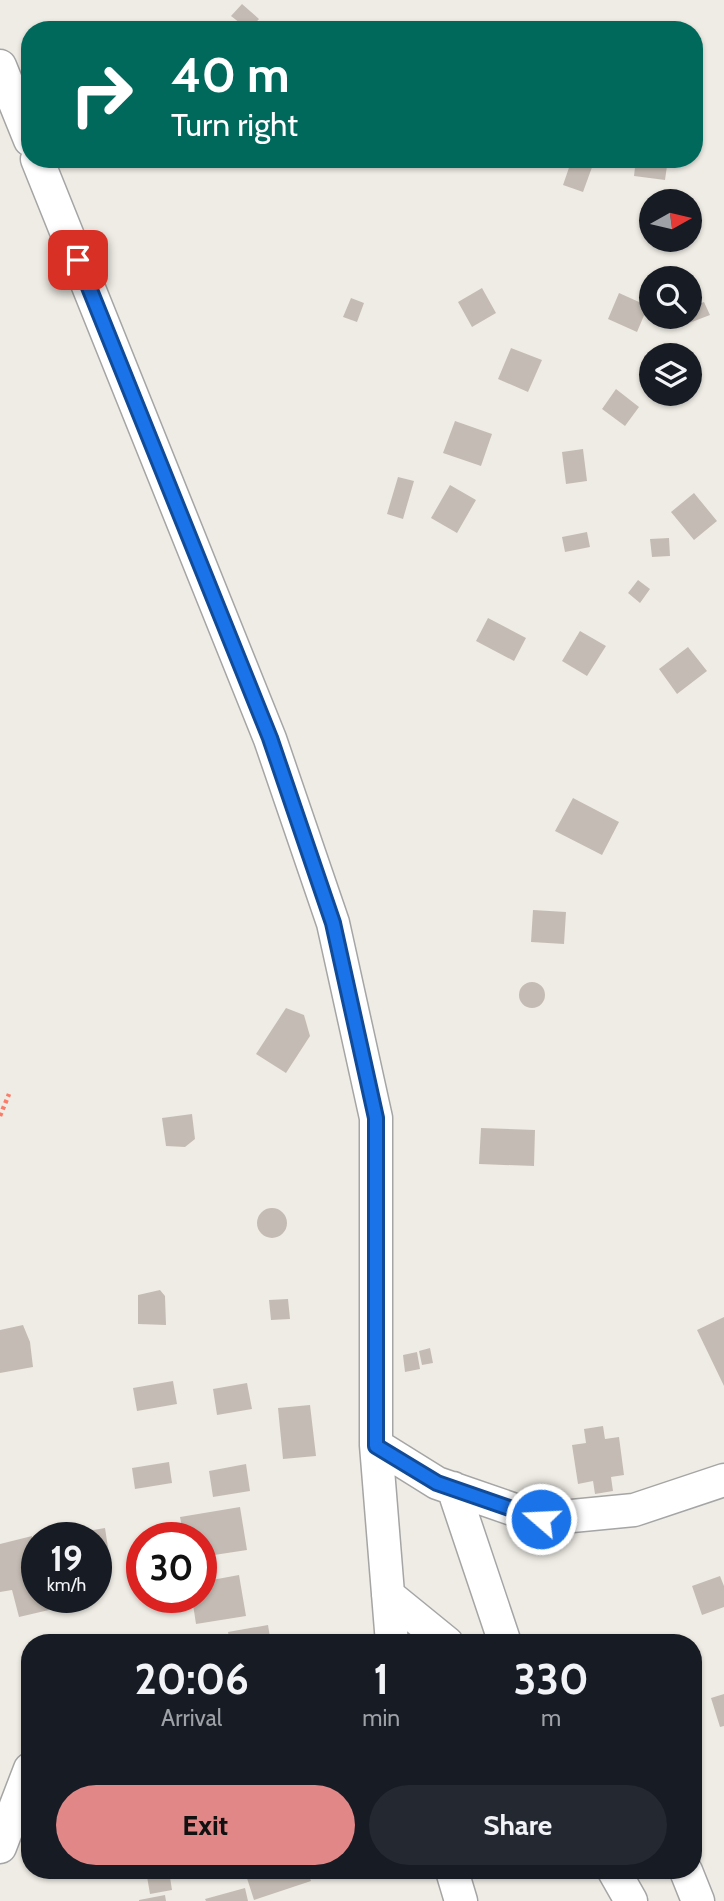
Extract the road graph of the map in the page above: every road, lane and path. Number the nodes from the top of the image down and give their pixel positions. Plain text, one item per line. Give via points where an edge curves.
1 (0, 66) edge
2 (21, 118) edge
3 (41, 168) edge
4 (9, 1094) dead end
5 (0, 1116) edge
6 (376, 1446) junction
7 (724, 1480) edge
8 (453, 1488) junction
9 (388, 1594) junction
10 (391, 1634) edge
11 (436, 1634) edge
12 (502, 1634) edge
13 (21, 1792) edge
14 (0, 1847) edge
15 (454, 1879) edge
16 (619, 1879) edge
17 (689, 1879) edge
18 (461, 1901) edge
19 (631, 1901) edge
20 (698, 1901) edge

1 - 2 street
3 - 6 street via 270,738 333,923 376,1118
4 - 5 path
6 - 8 street
6 - 9 street
7 - 8 street via 634,1510 541,1519
8 - 12 street
9 - 10 street
9 - 11 street
13 - 14 street
15 - 18 street
16 - 19 street
17 - 20 street

